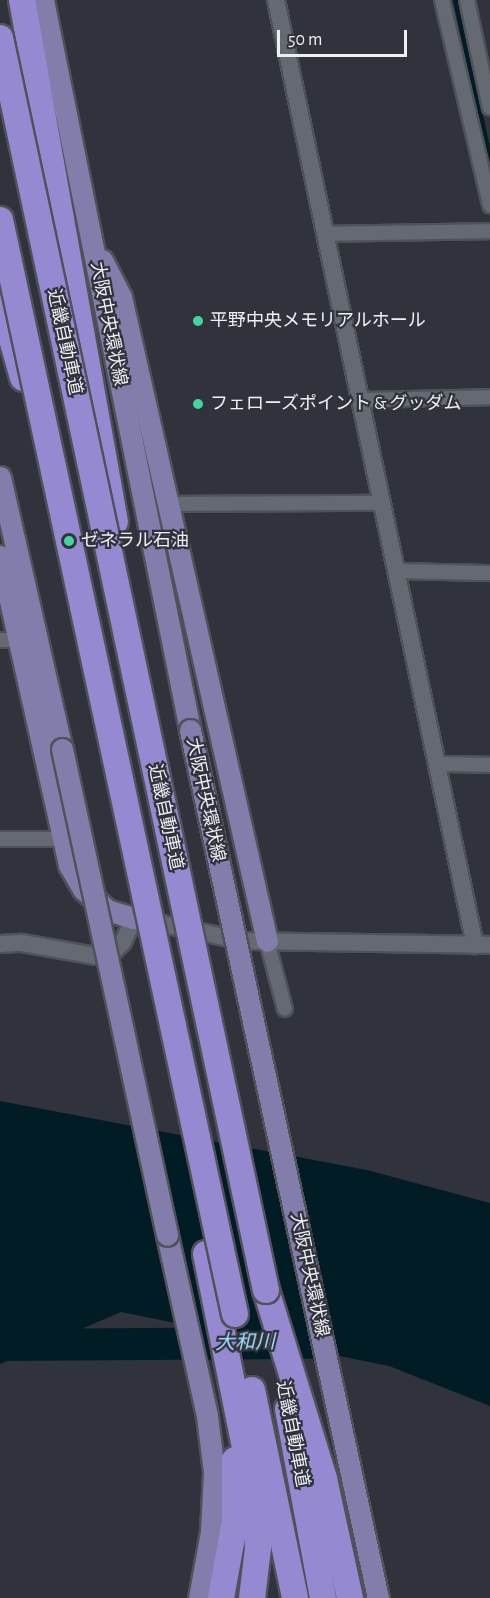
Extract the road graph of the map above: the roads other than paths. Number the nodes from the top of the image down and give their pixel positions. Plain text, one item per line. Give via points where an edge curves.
1 (22, 0) edge
2 (43, 0) edge
3 (276, 0) edge
4 (442, 0) edge
5 (467, 0) edge
6 (0, 38) edge
7 (490, 108) edge
8 (490, 205) edge
9 (0, 220) edge
10 (490, 231) edge
11 (326, 234) junction
12 (90, 238) junction
13 (0, 297) edge
14 (490, 398) edge
15 (360, 400) junction
16 (0, 477) edge
17 (381, 503) junction
18 (165, 504) junction
19 (66, 528) junction
20 (0, 556) edge
21 (395, 572) junction
22 (490, 573) edge
23 (9, 640) edge
24 (150, 748) junction
25 (440, 764) junction
26 (490, 765) edge
27 (63, 839) junction
28 (0, 840) edge
29 (141, 875) junction
30 (134, 918) junction
31 (267, 941) junction
32 (0, 944) edge
33 (483, 945) edge
34 (285, 1009) dead end
35 (206, 1254) junction
36 (266, 1290) junction
37 (200, 1598) edge
38 (221, 1598) edge
39 (252, 1598) edge
40 (295, 1598) edge
41 (322, 1598) edge
42 (350, 1598) edge
43 (378, 1598) edge

1 - 24 highway, bridge via 133,621
2 - 12 main road, 大阪中央環状線
3 - 11 street
4 - 8 street
5 - 7 street
6 - 24 highway, 近畿自動車道, bridge
9 - 19 highway, 近畿自動車道, bridge
10 - 11 street
11 - 15 street
12 - 18 main road via 121,297
12 - 43 main road, 大阪中央環状線, bridge via 190,730
13 - 19 highway, bridge
14 - 15 street
15 - 17 street
16 - 37 main road, bridge via 211,1441 212,1512
17 - 18 street
17 - 21 street
18 - 31 main road
19 - 29 highway, 近畿自動車道, bridge
20 - 23 main road
21 - 22 street
21 - 25 street
23 - 27 main road
24 - 36 highway, 近畿自動車道, bridge
25 - 26 street
25 - 33 street
27 - 28 street
27 - 30 main road via 69,865 83,889 108,910
29 - 35 highway, bridge via 152,975
29 - 40 highway, 近畿自動車道, bridge
30 - 31 street via 243,941
30 - 32 street via 123,942 112,953 95,956 22,943
31 - 33 street
31 - 34 street
35 - 38 highway via 236,1471 235,1521
35 - 39 highway via 255,1497 258,1548
36 - 41 highway, 近畿自動車道
36 - 42 highway via 324,1479

